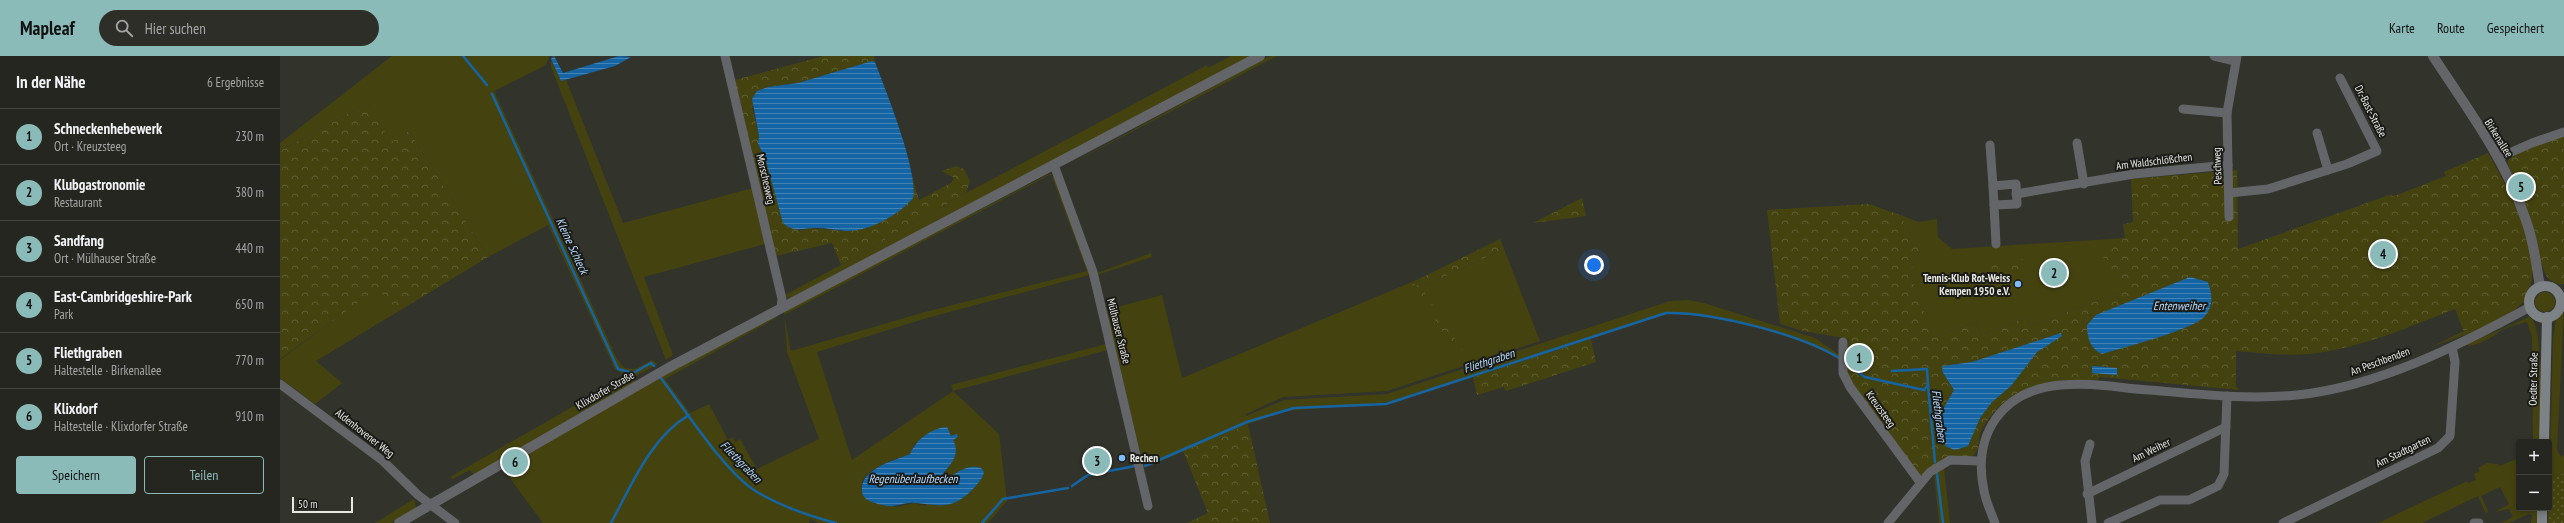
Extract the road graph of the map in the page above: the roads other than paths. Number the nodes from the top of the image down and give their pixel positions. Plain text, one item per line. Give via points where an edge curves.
1 (725, 56) edge
2 (1260, 56) edge
3 (2214, 56) edge
4 (2433, 56) edge
5 (2236, 59) edge
6 (2340, 78) dead end
7 (2183, 109) dead end
8 (2227, 113) junction
9 (2564, 132) edge
10 (2317, 133) dead end
11 (2077, 143) dead end
12 (1990, 145) dead end
13 (2498, 158) junction
14 (1054, 165) junction
15 (2228, 165) junction
16 (2328, 170) junction
17 (2084, 184) junction
18 (1993, 186) junction
19 (2230, 193) junction
20 (2016, 194) junction
21 (1994, 205) junction
22 (2229, 217) dead end
23 (1996, 244) dead end
24 (2540, 286) junction
25 (2561, 294) edge
26 (2530, 307) junction
27 (781, 308) junction
28 (2547, 318) junction
29 (1843, 342) dead end
30 (2452, 347) junction
31 (280, 384) edge
32 (2228, 396) junction
33 (2226, 427) junction
34 (2544, 439) edge
35 (2090, 444) dead end
36 (1981, 461) junction
37 (1920, 482) junction
38 (2087, 494) junction
39 (432, 504) junction
40 (1148, 506) dead end
41 (2542, 511) edge
42 (399, 523) edge
43 (455, 523) edge
44 (1888, 523) edge
45 (1995, 523) edge
46 (2092, 523) edge
47 (2108, 523) edge
48 (2282, 523) edge
49 (2474, 523) edge
50 (2479, 523) edge
51 (2542, 523) edge

1 - 27 street, Morschesweg via 782,299
2 - 14 street
3 - 5 street, Peschweg
4 - 13 street, Birkenallee
5 - 8 street, Peschweg
6 - 16 street, Dr.-Bast-Straße via 2377,151
7 - 8 street
8 - 15 street, Peschweg
9 - 13 street
10 - 16 street
11 - 17 street
12 - 18 street
13 - 24 street, Birkenallee via 2526,220
14 - 27 street, Klixdorfer Straße
14 - 40 street, Mülhauser Straße via 1092,272
15 - 17 street, Am Waldschlößchen via 2134,174
15 - 19 street, Peschweg
16 - 19 street, Dr.-Bast-Straße via 2268,189
17 - 20 street, Am Waldschlößchen
18 - 20 street via 2016,184
18 - 21 street
19 - 22 street, Peschweg
20 - 21 street via 2017,204
21 - 23 street
24 - 25 main road via 2551,287
24 - 26 main road via 2530,295
25 - 28 main road via 2559,309
26 - 28 main road via 2537,315
26 - 30 street, An Peschbenden
27 - 39 street, Klixdorfer Straße via 668,368
28 - 34 main road, Oedter Straße
29 - 37 street, Kreuzsteeg via 1843,373 1850,387
30 - 32 street, An Peschbenden via 2362,382 2297,395
30 - 48 street, Am Stadtgarten via 2455,362 2450,436 2438,448
31 - 39 street, Aldenhovener Weg via 383,461 418,495
32 - 33 street
32 - 36 street, An Peschbenden via 2078,385 2042,388 2020,396 1998,414 1985,439
33 - 38 street, Am Weiher
33 - 47 street via 2224,474 2218,486 2189,500 2160,500
35 - 38 street via 2085,462
36 - 37 street via 1950,460 1930,472
36 - 45 street via 1984,491
37 - 44 street
38 - 46 street
39 - 42 street, Klixdorfer Straße
39 - 43 street
41 - 51 main road
49 - 50 street

